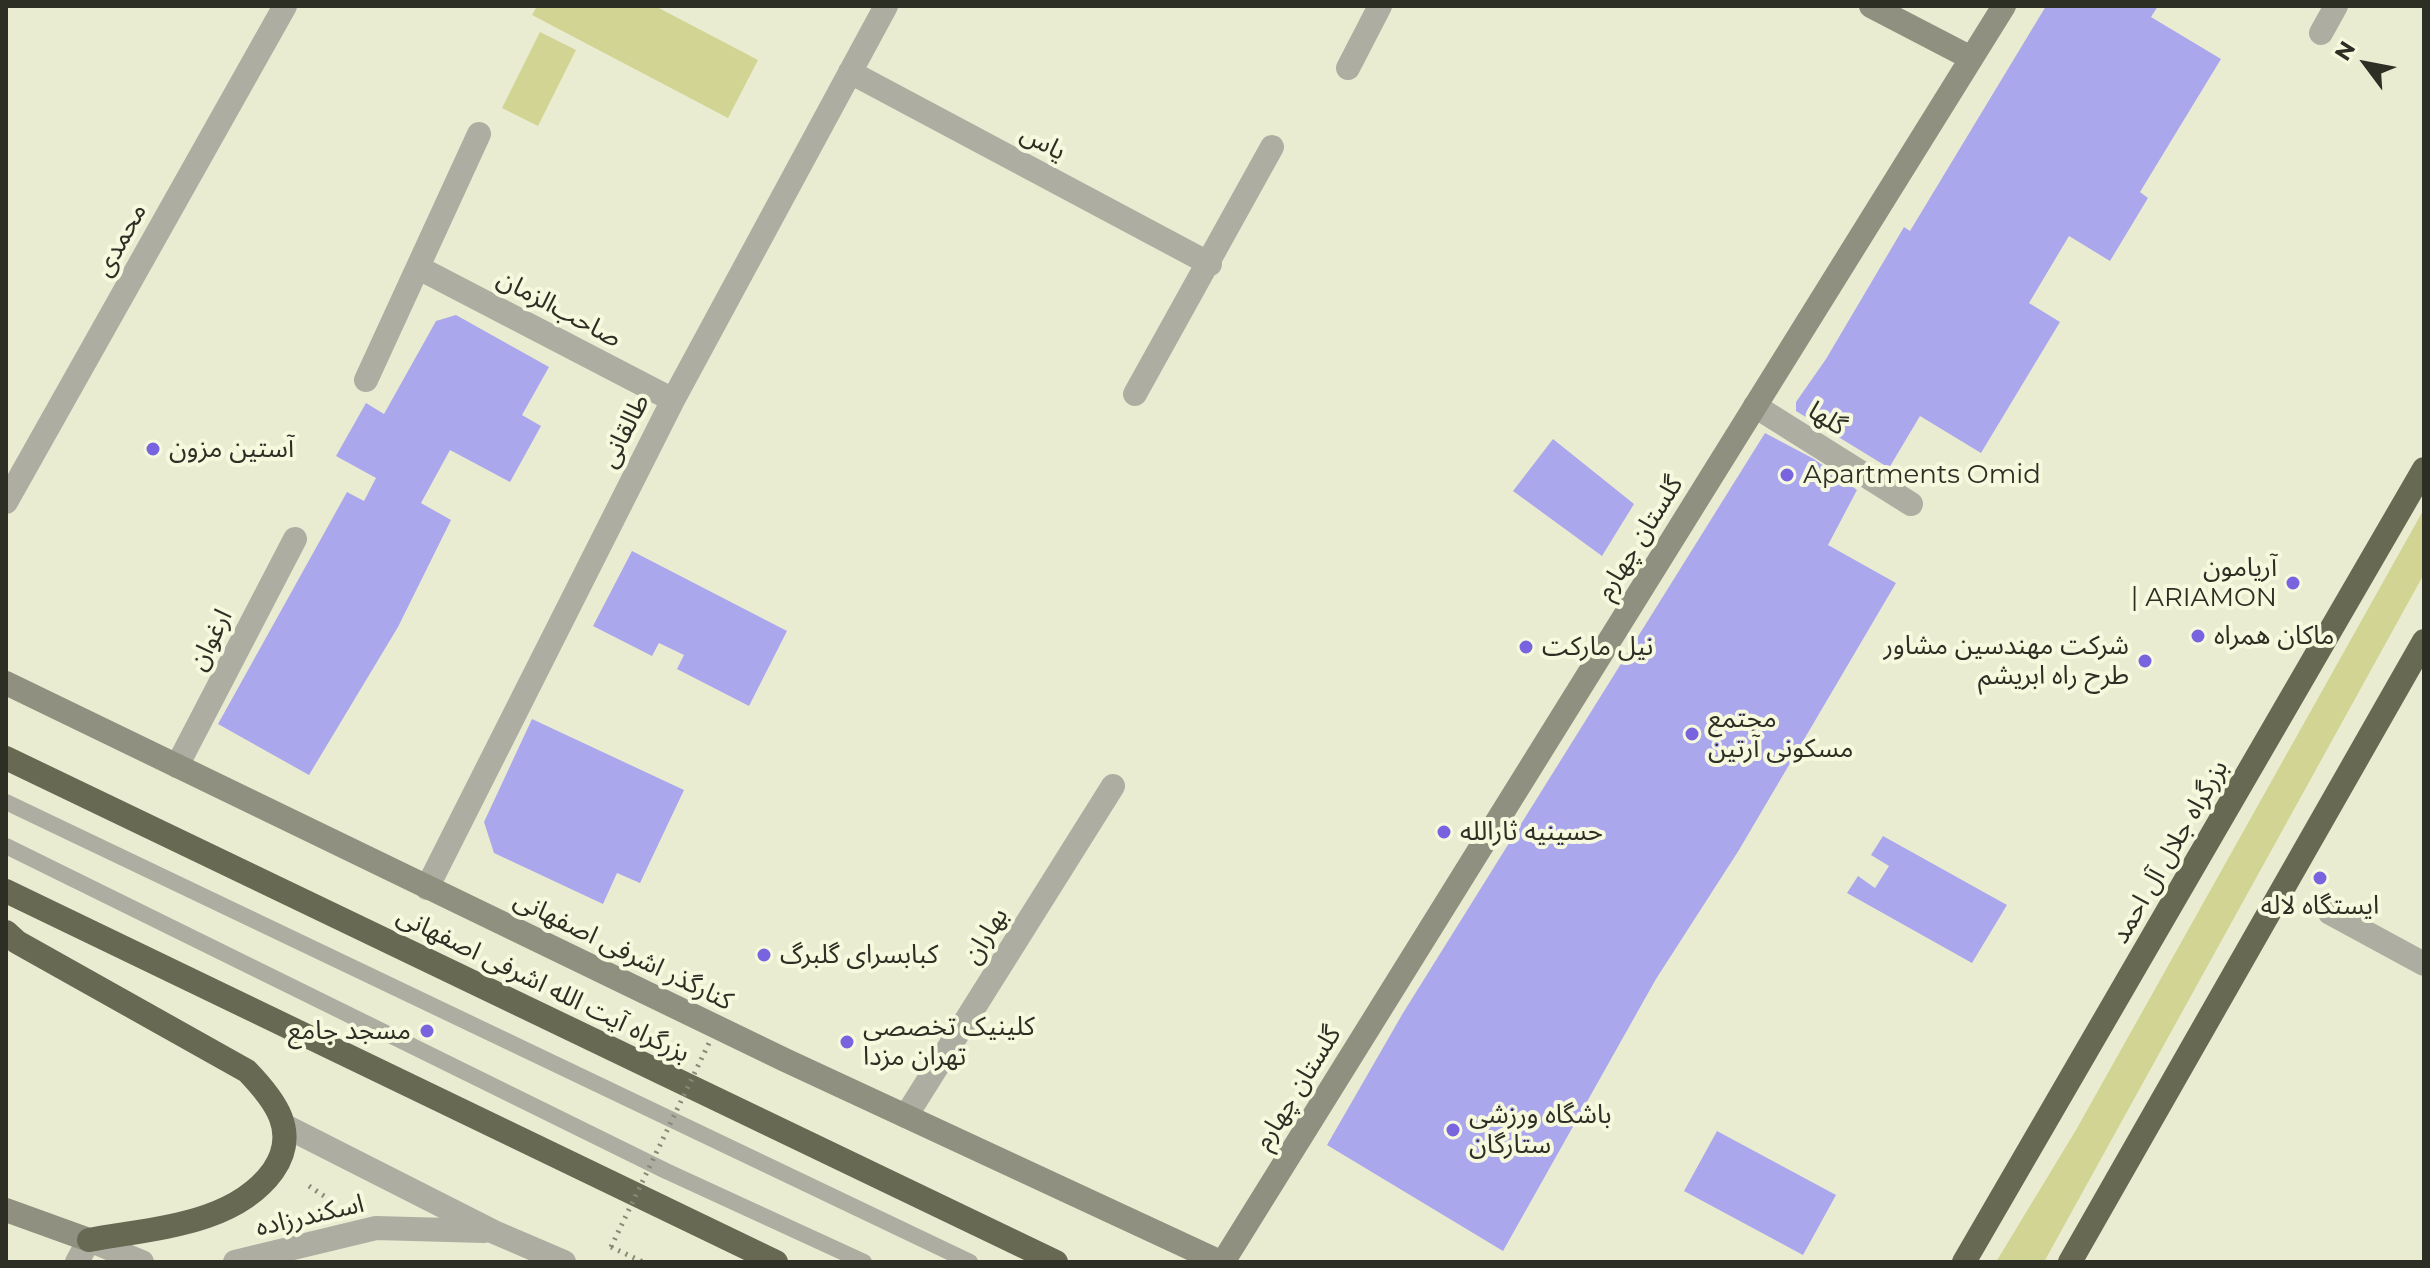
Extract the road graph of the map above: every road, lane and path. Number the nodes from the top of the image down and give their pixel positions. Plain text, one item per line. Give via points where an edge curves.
1 (285, 6) edge
2 (886, 6) edge
3 (1380, 6) edge
4 (1871, 6) edge
5 (2004, 6) edge
6 (2336, 6) edge
7 (2321, 33) dead end
8 (1971, 58) junction
9 (1348, 68) dead end
10 (850, 72) junction
11 (479, 134) dead end
12 (1272, 147) dead end
13 (1210, 264) junction
14 (419, 268) junction
15 (366, 380) dead end
16 (1135, 394) dead end
17 (673, 400) junction
18 (1755, 406) junction
19 (2424, 469) edge
20 (6, 502) edge
21 (1911, 504) dead end
22 (295, 539) dead end
23 (2424, 641) edge
24 (6, 683) edge
25 (6, 758) edge
26 (177, 766) junction
27 (1113, 786) dead end
28 (6, 802) edge
29 (6, 846) edge
30 (427, 888) junction
31 (6, 891) edge
32 (2330, 913) dead end
33 (6, 932) edge
34 (2424, 964) edge
35 (709, 1043) dead end
36 (906, 1116) junction
37 (285, 1126) junction
38 (6, 1210) edge
39 (494, 1232) junction
40 (89, 1240) junction
41 (77, 1262) edge
42 (142, 1262) edge
43 (235, 1262) edge
44 (564, 1262) edge
45 (643, 1262) edge
46 (776, 1262) edge
47 (864, 1262) edge
48 (970, 1262) edge
49 (1056, 1262) edge
50 (1221, 1262) edge
51 (1964, 1262) edge
52 (2070, 1262) edge

1 - 20 street, محمدی
2 - 10 street, طالقانی
3 - 9 street
4 - 8 street
5 - 8 street, گلستان چهارم
6 - 7 street
8 - 18 street, گلستان چهارم
10 - 13 street, یاس
10 - 17 street, طالقانی
11 - 14 street
12 - 13 street
13 - 16 street
14 - 15 street
14 - 17 street, صاحب‌الزمان
17 - 30 street, طالقانی
18 - 21 street, گلها
18 - 50 street, گلستان چهارم
19 - 51 highway, بزرگراه جلال آل احمد
22 - 26 street, ارغوان
23 - 52 highway
24 - 26 street, کنارگذر اشرفی اصفهانی
25 - 49 highway, بزرگراه آیت الله اشرفی اصفهانی
26 - 30 street, کنارگذر اشرفی اصفهانی
27 - 36 street, بهاران
28 - 48 lane
29 - 47 lane via 666,1171
30 - 36 street, کنارگذر اشرفی اصفهانی
31 - 46 highway
32 - 34 street
33 - 37 highway via 247,1071 271,1097
35 - 45 path, bridge via 611,1247
36 - 50 street, کنارگذر اشرفی اصفهانی
37 - 39 street
37 - 40 highway via 278,1163 246,1199 204,1217
38 - 40 street
39 - 43 street, اسکندرزاده via 376,1228
39 - 44 street
40 - 41 street
40 - 42 street

